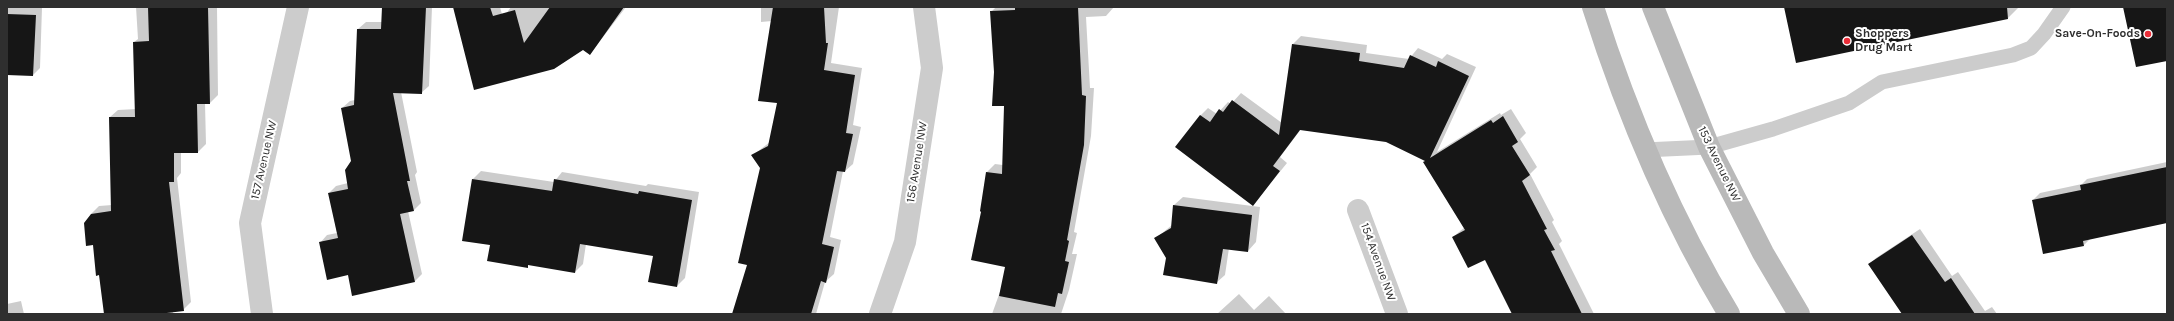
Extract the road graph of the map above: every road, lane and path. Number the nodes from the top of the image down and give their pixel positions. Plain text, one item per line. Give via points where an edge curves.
1 (298, 7) edge
2 (924, 7) edge
3 (1593, 7) edge
4 (1652, 7) edge
5 (2063, 7) edge
6 (1709, 146) junction
7 (1644, 150) junction
8 (1358, 210) dead end
9 (262, 314) edge
10 (880, 314) edge
11 (1397, 314) edge
12 (1729, 314) edge
13 (1799, 314) edge

1 - 9 street, 157 Avenue NW via 250,223
2 - 10 street, 156 Avenue NW via 932,68 904,242
3 - 7 main road
4 - 6 main road, 153 Avenue NW
5 - 6 lane via 2031,48 2013,55 1882,82 1849,103 1773,129
6 - 7 lane
6 - 13 main road, 153 Avenue NW via 1763,253
7 - 12 main road via 1709,281
8 - 11 street, 154 Avenue NW

